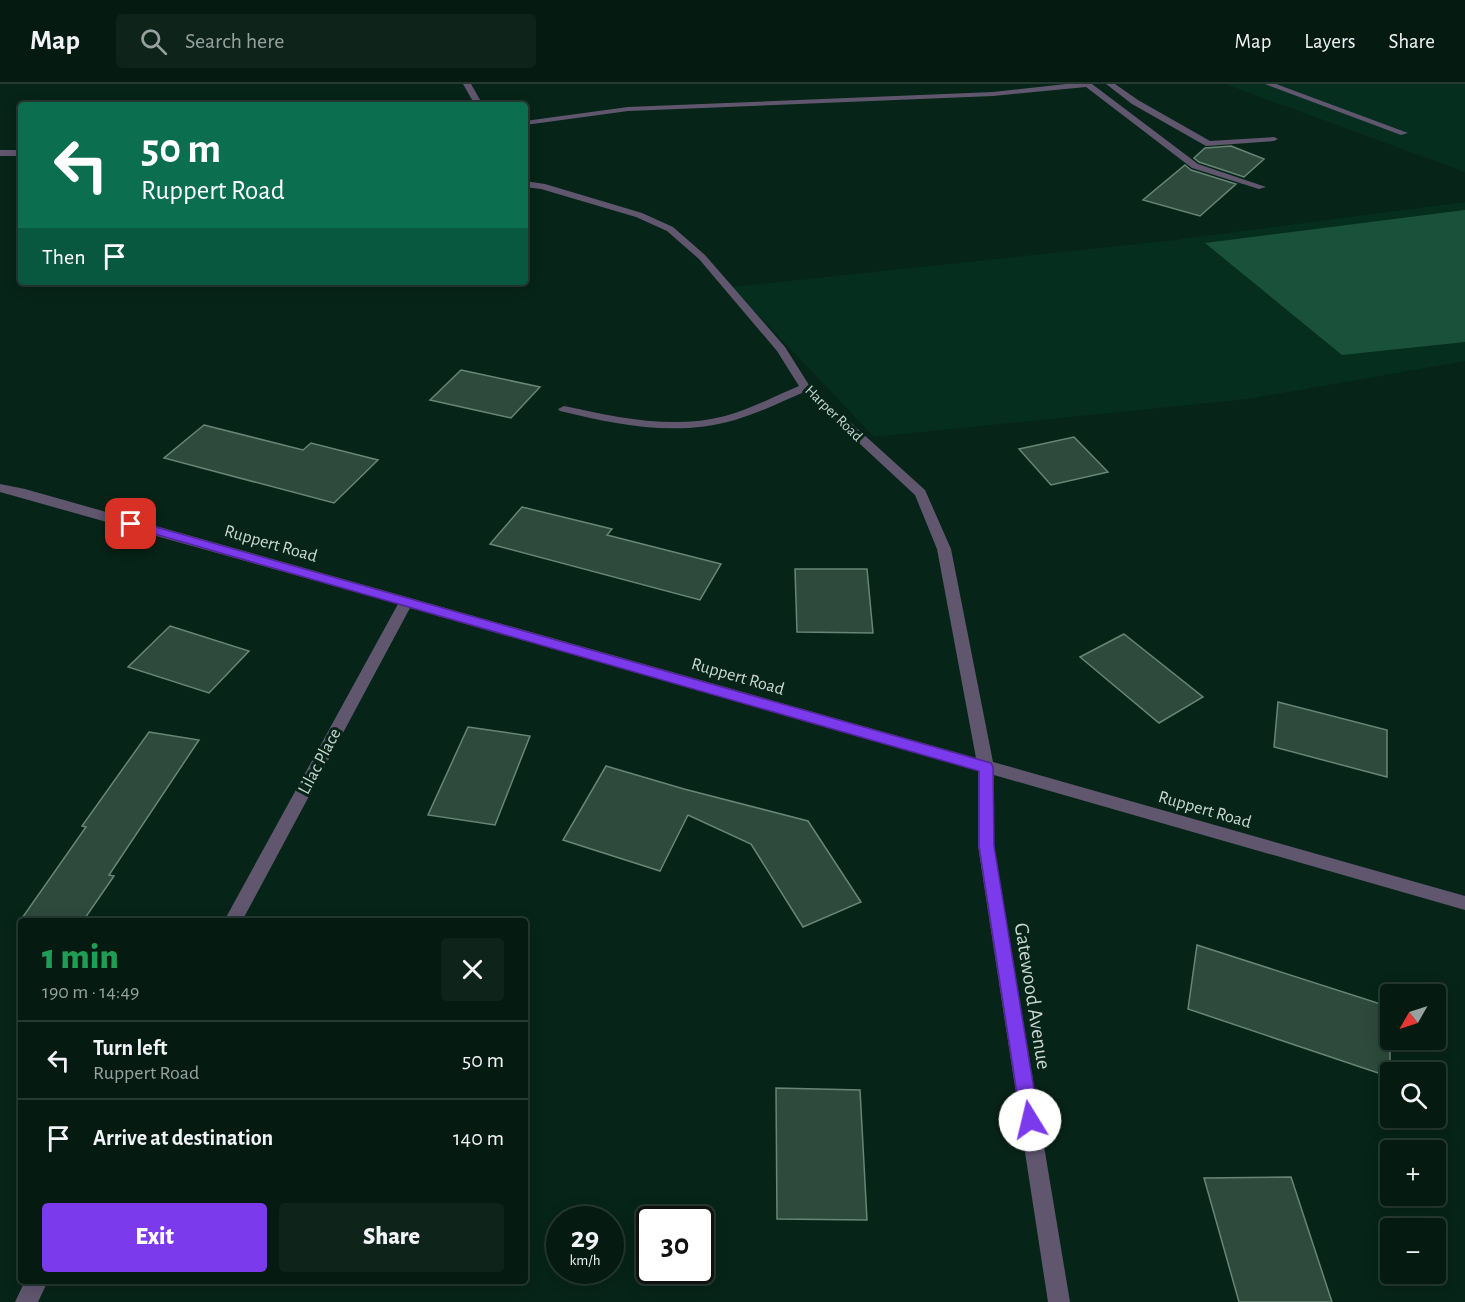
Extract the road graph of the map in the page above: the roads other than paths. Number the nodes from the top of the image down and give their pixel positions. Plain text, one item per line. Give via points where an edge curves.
1 (467, 84) edge
2 (1088, 84) edge
3 (1110, 84) edge
4 (1269, 84) edge
5 (477, 102) edge
6 (528, 123) edge
7 (1404, 133) dead end
8 (1274, 139) dead end
9 (0, 153) edge
10 (18, 153) edge
11 (528, 184) edge
12 (1262, 187) dead end
13 (805, 387) junction
14 (564, 409) dead end
15 (0, 488) edge
16 (406, 602) junction
17 (986, 767) junction
18 (1465, 903) edge
19 (235, 918) edge
20 (36, 1284) edge
21 (26, 1302) edge
22 (1059, 1302) edge

1 - 5 street
2 - 6 street via 993,94 628,109
2 - 12 street via 1195,166
3 - 8 street via 1209,144
4 - 7 street
9 - 10 street
11 - 13 street, Harper Road via 639,215 670,229 702,257 781,349
13 - 14 street via 748,412 706,423 619,421
13 - 17 street, Harper Road via 921,493 944,549
15 - 16 street, Ruppert Road
16 - 17 street, Ruppert Road
16 - 19 street, Lilac Place
17 - 18 street, Ruppert Road
17 - 22 street, Gatewood Avenue via 986,846
20 - 21 street

